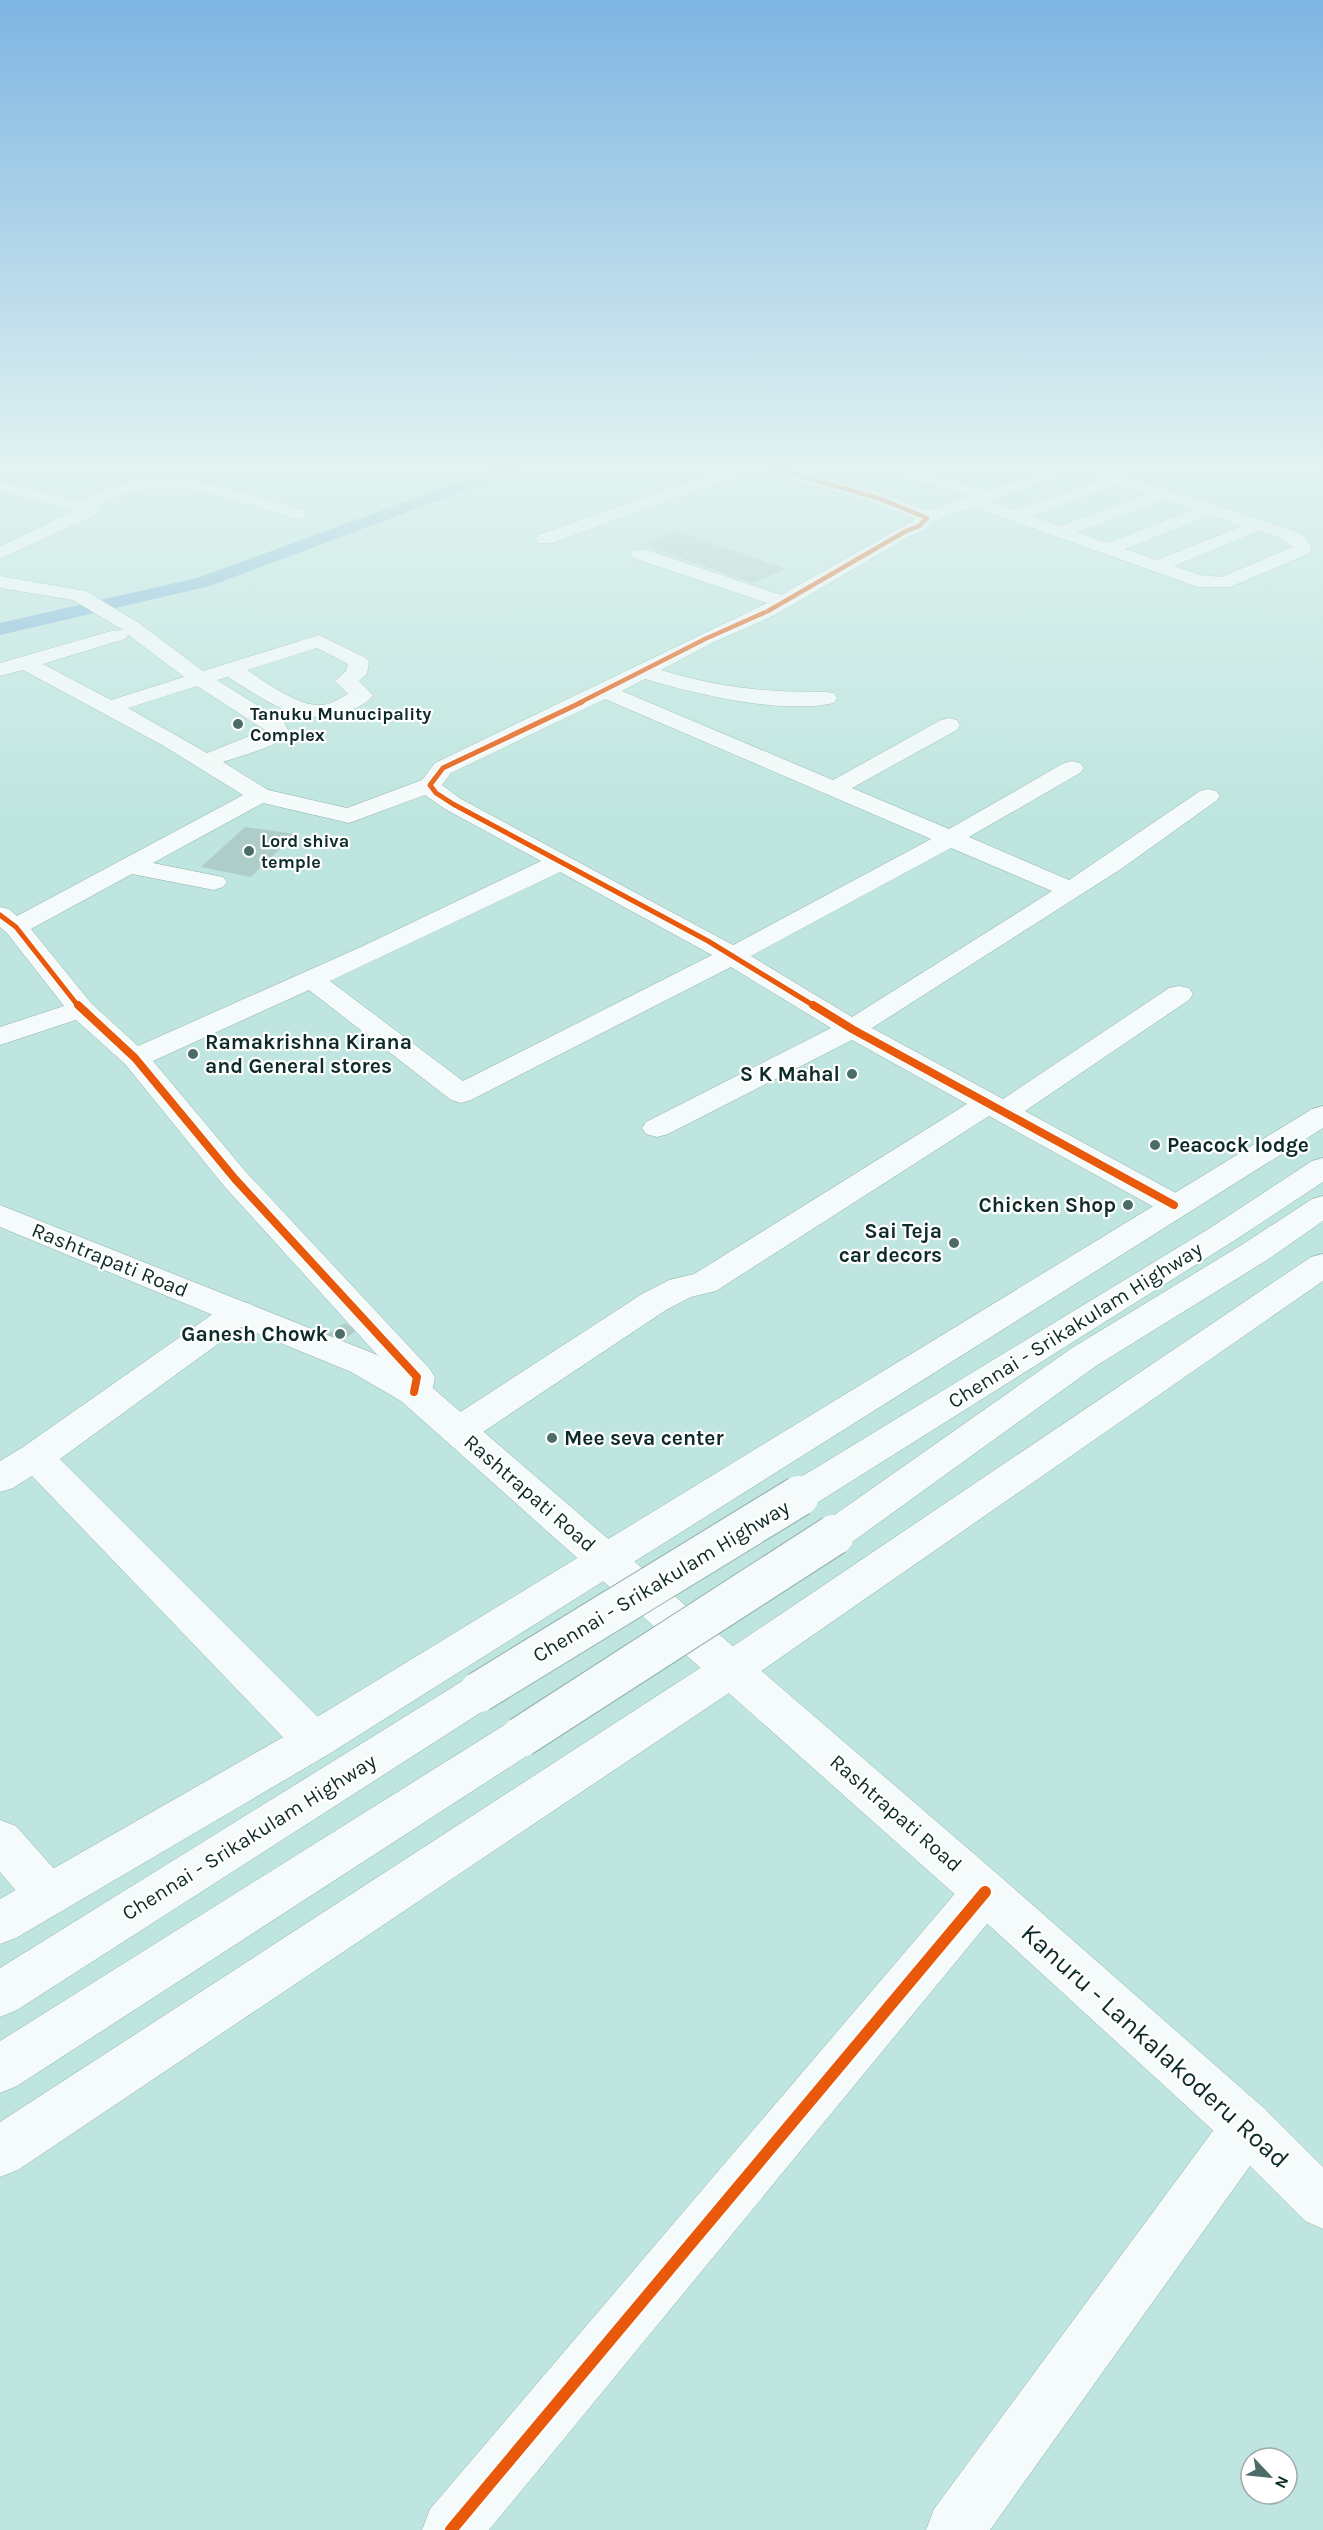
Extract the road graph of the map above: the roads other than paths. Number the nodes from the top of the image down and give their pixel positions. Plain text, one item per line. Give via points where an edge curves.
1 (13, 584) edge
2 (754, 584) edge
3 (789, 584) edge
4 (776, 590) junction
5 (125, 631) junction
6 (26, 663) junction
7 (229, 668) junction
8 (0, 670) edge
9 (643, 671) junction
10 (199, 678) junction
11 (605, 691) junction
12 (826, 698) dead end
13 (110, 707) junction
14 (949, 725) dead end
15 (205, 761) junction
16 (1072, 768) dead end
17 (430, 785) junction
18 (833, 789) junction
19 (260, 795) junction
20 (1208, 796) dead end
21 (950, 839) junction
22 (562, 861) junction
23 (129, 866) junction
24 (214, 882) dead end
25 (1071, 890) junction
26 (8, 921) edge
27 (733, 957) junction
28 (311, 979) junction
29 (1179, 994) dead end
30 (81, 1009) junction
31 (852, 1029) junction
32 (0, 1036) edge
33 (135, 1058) junction
34 (995, 1109) junction
35 (1323, 1114) edge
36 (657, 1128) dead end
37 (1323, 1168) edge
38 (1174, 1206) junction
39 (1323, 1206) edge
40 (0, 1215) edge
41 (1323, 1266) edge
42 (239, 1312) junction
43 (414, 1392) junction
44 (458, 1431) junction
45 (36, 1457) junction
46 (0, 1478) edge
47 (606, 1559) junction
48 (732, 1669) junction
49 (314, 1741) junction
50 (0, 1840) edge
51 (986, 1892) junction
52 (48, 1895) junction
53 (0, 1923) edge
54 (0, 1994) edge
55 (0, 2069) edge
56 (1247, 2127) junction
57 (0, 2152) edge
58 (1323, 2203) edge
59 (451, 2530) edge
60 (955, 2530) edge

1 - 5 main road via 79,595
2 - 4 main road
3 - 4 main road
4 - 9 main road
5 - 6 main road
5 - 10 main road
6 - 8 main road
6 - 13 main road
7 - 7 main road via 294,706 320,713 362,695 346,681 356,674 359,662 319,641
7 - 10 main road
9 - 11 main road
9 - 12 main road via 730,695 783,700
10 - 13 main road
10 - 15 main road via 278,732
11 - 17 main road via 443,768
11 - 18 main road
13 - 15 main road
14 - 18 main road
15 - 19 main road
16 - 21 main road
17 - 19 main road via 349,816
17 - 22 main road via 453,804
18 - 21 main road
19 - 23 main road
20 - 25 main road
21 - 25 main road
21 - 27 main road
22 - 27 main road
22 - 28 main road
23 - 24 main road
23 - 26 main road
25 - 31 main road
26 - 30 main road
27 - 28 main road via 461,1094
27 - 31 main road
28 - 33 main road
29 - 34 main road
30 - 32 main road
30 - 33 main road
31 - 34 main road
31 - 36 main road
33 - 43 main road via 235,1179 417,1377
34 - 38 main road
34 - 44 main road via 704,1283 681,1288 654,1302
35 - 38 main road
37 - 54 main road, Chennai - Srikakulam Highway, bridge
38 - 47 main road
39 - 55 main road, bridge via 1084,1357 834,1535
40 - 42 main road, Rashtrapati Road
41 - 48 main road
42 - 43 main road, Rashtrapati Road via 363,1363
42 - 45 main road
43 - 44 main road, Rashtrapati Road
44 - 47 main road, Rashtrapati Road
45 - 46 main road
45 - 49 main road
47 - 48 main road, Rashtrapati Road
47 - 49 main road
48 - 51 main road, Rashtrapati Road
48 - 57 main road
49 - 52 main road
50 - 52 main road
51 - 56 main road, Kanuru - Lankalakoderu Road
51 - 59 main road
52 - 53 main road
56 - 58 main road, Kanuru - Lankalakoderu Road
56 - 60 main road

